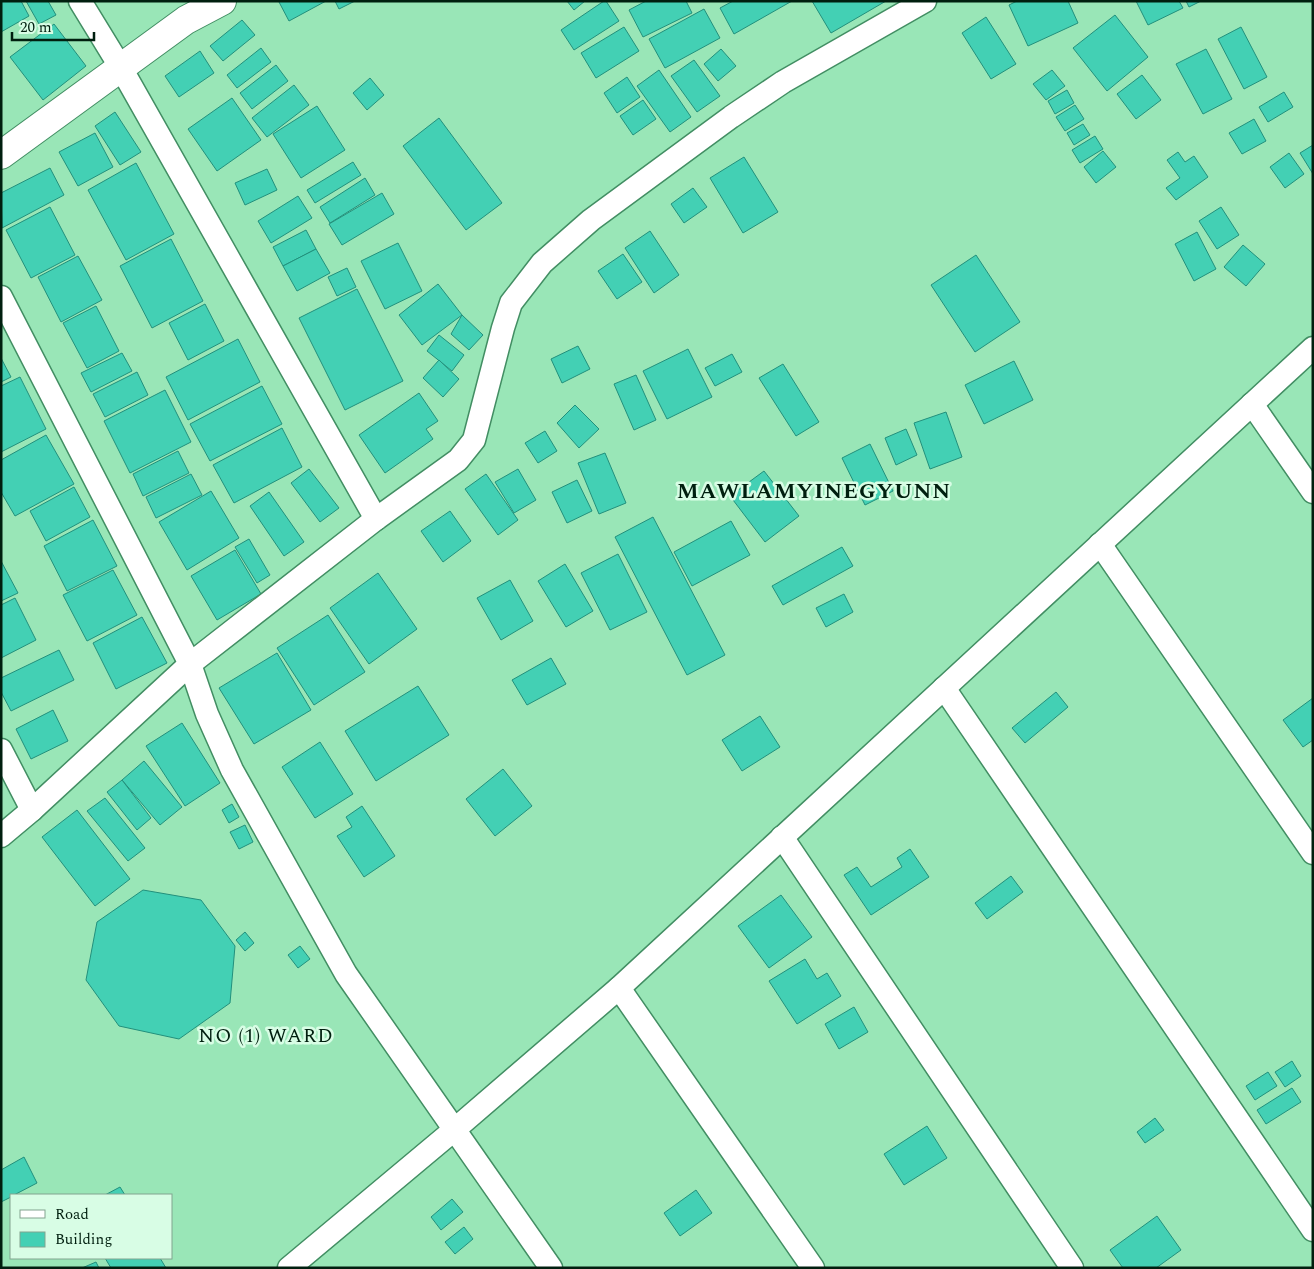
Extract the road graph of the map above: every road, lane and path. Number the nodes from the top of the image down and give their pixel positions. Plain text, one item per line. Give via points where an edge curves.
1 (80, 1) edge
2 (222, 1) edge
3 (925, 1) edge
4 (120, 68) junction
5 (1, 155) edge
6 (1, 297) edge
7 (1313, 348) edge
8 (1252, 404) junction
9 (1313, 492) edge
10 (376, 519) junction
11 (1100, 544) junction
12 (190, 664) junction
13 (944, 688) junction
14 (1, 750) edge
15 (32, 810) junction
16 (1, 836) edge
17 (782, 837) junction
18 (1313, 853) edge
19 (619, 988) junction
20 (454, 1130) junction
21 (1313, 1230) edge
22 (293, 1267) edge
23 (551, 1268) edge
24 (812, 1268) edge
25 (1072, 1268) edge

1 - 4 street
2 - 4 street via 186,20
3 - 10 street via 783,82 731,117 591,220 542,263 511,303 474,440 458,460
4 - 5 street
4 - 10 street
6 - 12 street
7 - 8 street
8 - 9 street
8 - 11 street
10 - 12 street
11 - 13 street
11 - 18 street
12 - 15 street
12 - 20 street via 207,714 232,770 346,974
13 - 17 street
13 - 21 street
14 - 15 street
15 - 16 street
17 - 19 street
17 - 25 street
19 - 20 street
19 - 24 street
20 - 22 street
20 - 23 street

